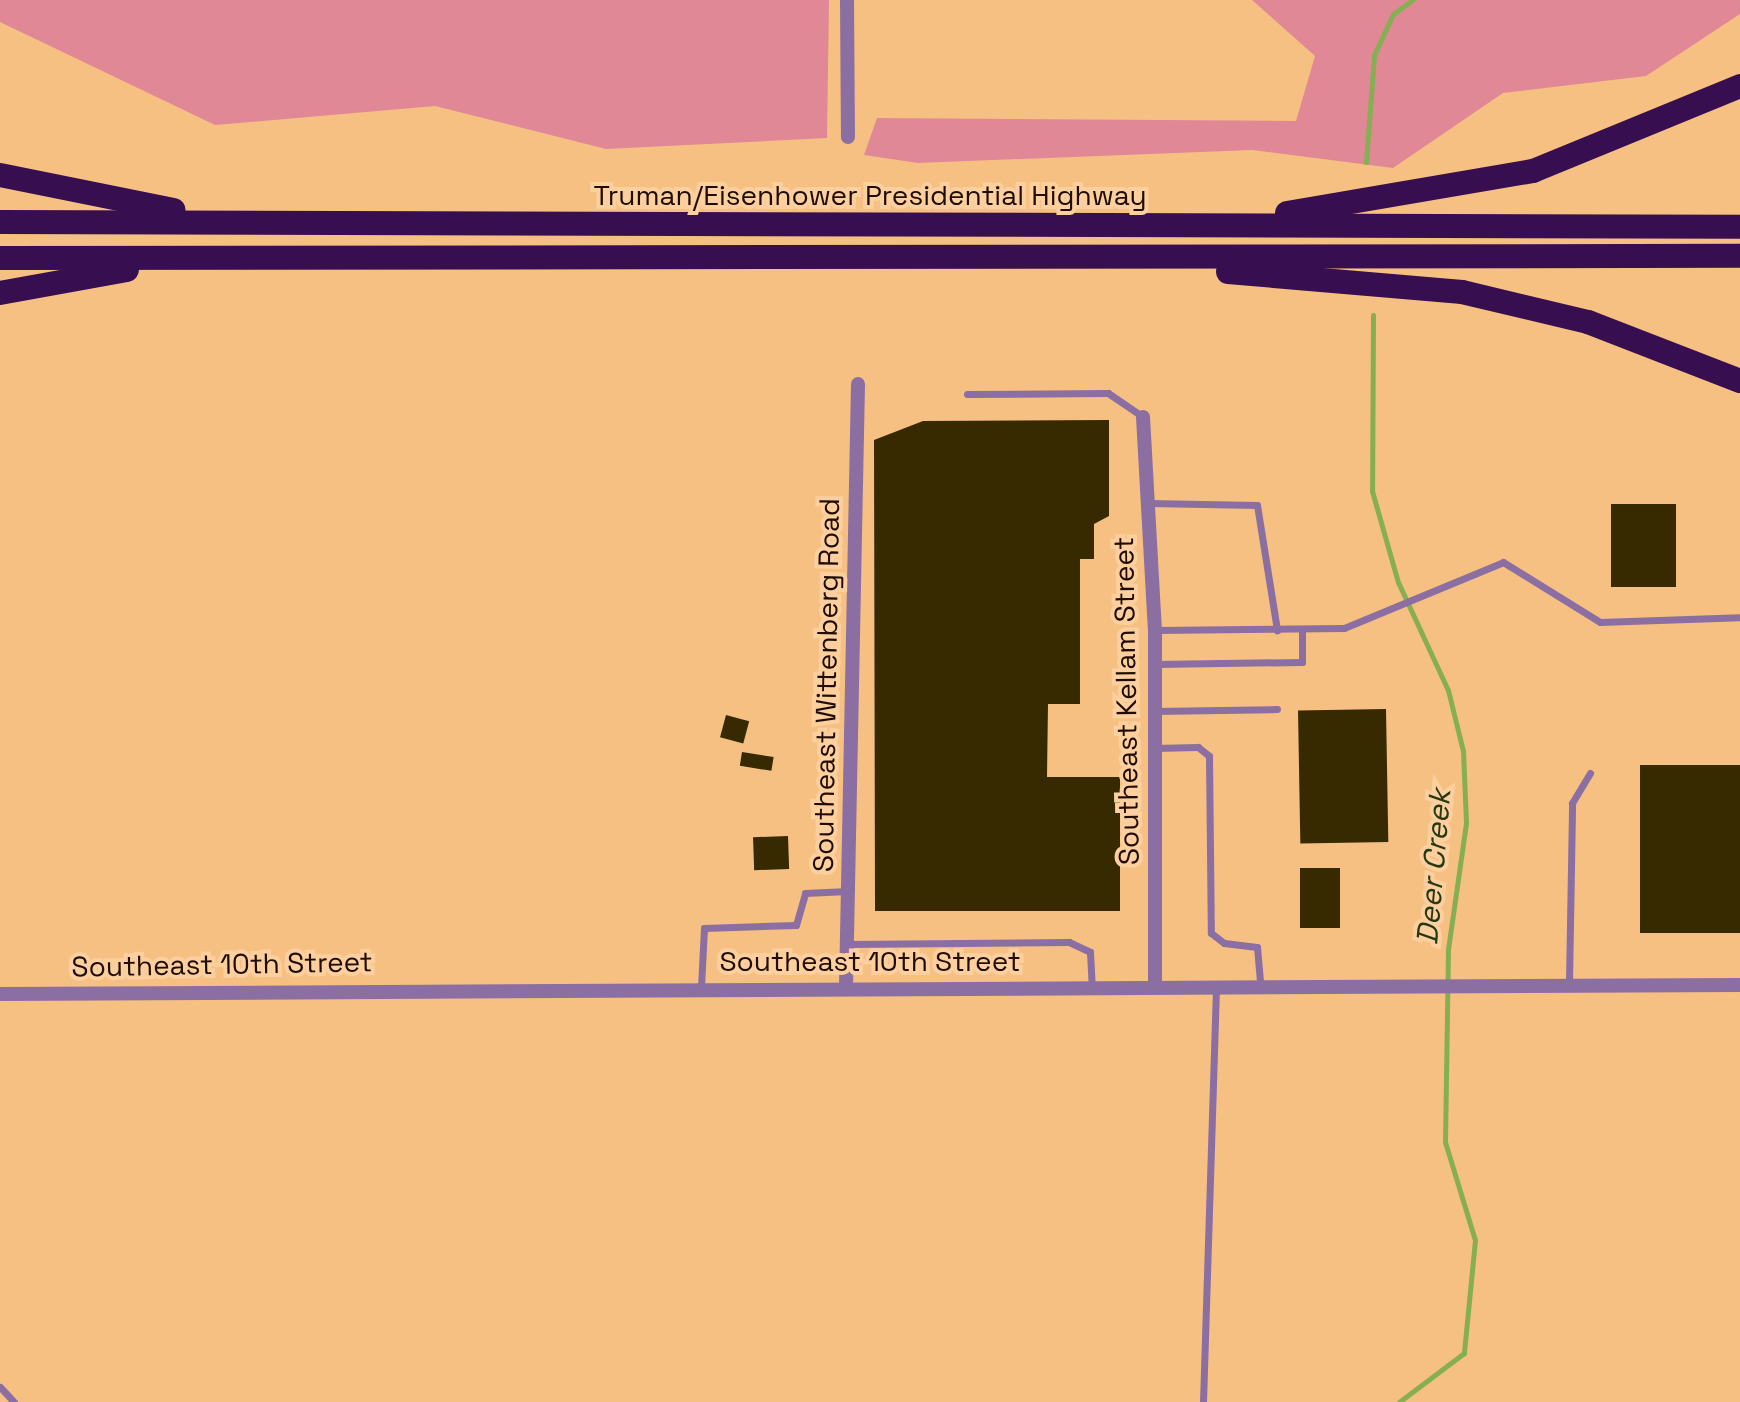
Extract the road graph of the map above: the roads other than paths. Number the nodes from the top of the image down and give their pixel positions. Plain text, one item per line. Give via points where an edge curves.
1 (847, 0) edge
2 (1740, 86) edge
3 (848, 137) dead end
4 (0, 175) edge
5 (0, 222) edge
6 (288, 223) junction
7 (1137, 227) junction
8 (1740, 227) edge
9 (1050, 256) junction
10 (1740, 256) edge
11 (0, 258) edge
12 (219, 258) junction
13 (0, 293) edge
14 (1740, 381) edge
15 (858, 384) dead end
16 (967, 394) dead end
17 (1143, 417) joint
18 (1148, 503) junction
19 (1740, 617) edge
20 (1155, 630) junction
21 (1277, 630) junction
22 (1302, 630) junction
23 (1155, 664) junction
24 (1277, 709) dead end
25 (1154, 711) junction
26 (1154, 748) junction
27 (1590, 773) dead end
28 (848, 891) junction
29 (847, 944) junction
30 (1569, 982) junction
31 (1260, 984) junction
32 (1092, 985) junction
33 (1155, 985) junction
34 (1216, 985) junction
35 (1740, 985) edge
36 (701, 987) junction
37 (846, 987) junction
38 (0, 994) edge
39 (0, 1387) edge
40 (14, 1402) edge
41 (1203, 1402) edge

1 - 3 street
2 - 7 highway via 1648,130 1492,182 1347,207
4 - 6 highway via 89,199
5 - 6 highway, Truman/Eisenhower Presidential Highway
6 - 7 highway, Truman/Eisenhower Presidential Highway
7 - 8 highway, Truman/Eisenhower Presidential Highway
9 - 10 highway
9 - 12 highway
9 - 14 highway via 1462,292 1588,322
11 - 12 highway
12 - 13 highway
15 - 28 street, Southeast Wittenberg Road
16 - 17 lane via 1108,393
17 - 18 street, Southeast Kellam Street
18 - 20 street, Southeast Kellam Street
18 - 21 lane via 1257,505
19 - 22 lane via 1600,622 1503,562 1360,624
20 - 21 lane
20 - 23 street, Southeast Kellam Street
21 - 22 lane
22 - 23 lane via 1302,662
23 - 25 street, Southeast Kellam Street
24 - 25 lane
25 - 26 street, Southeast Kellam Street
26 - 31 lane via 1198,747 1209,756 1211,933 1224,943 1257,947
26 - 33 street, Southeast Kellam Street
27 - 30 lane via 1572,803
28 - 29 street, Southeast Wittenberg Road
28 - 36 lane via 805,893 796,925 704,928
29 - 32 lane via 1069,942 1090,952
29 - 37 street, Southeast Wittenberg Road
30 - 31 street, Southeast 10th Street
30 - 35 street, Southeast 10th Street
31 - 34 street, Southeast 10th Street
32 - 33 street, Southeast 10th Street
32 - 37 street, Southeast 10th Street
33 - 34 street, Southeast 10th Street
34 - 41 lane
36 - 37 street, Southeast 10th Street
36 - 38 street, Southeast 10th Street
39 - 40 lane

